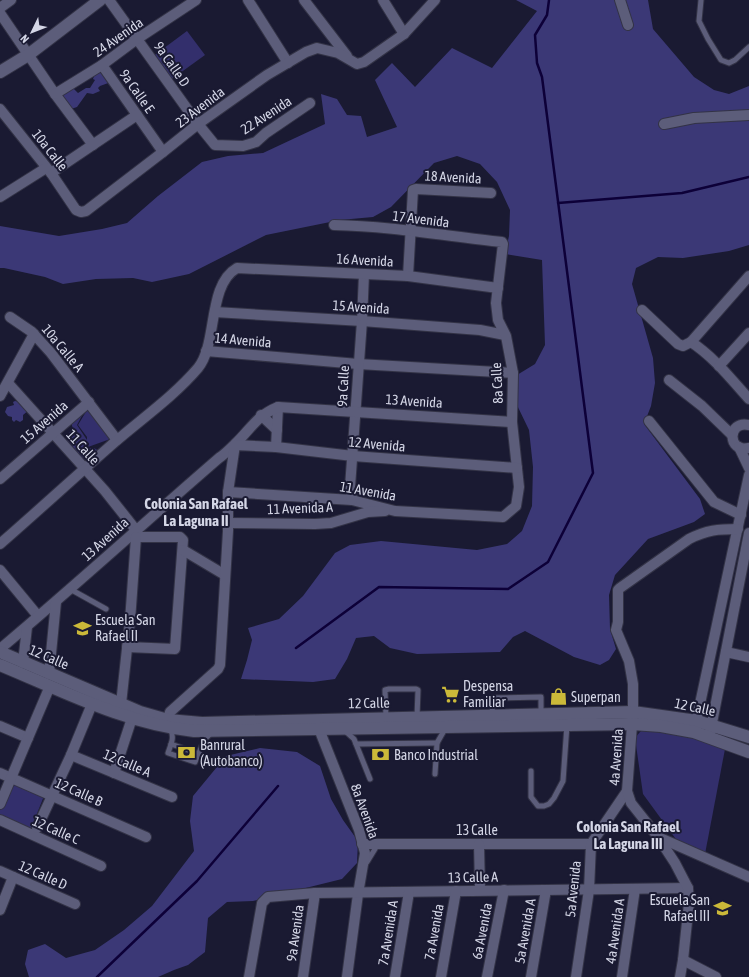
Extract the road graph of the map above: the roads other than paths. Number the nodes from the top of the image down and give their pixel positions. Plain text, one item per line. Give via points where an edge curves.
1 (11, 0) edge
2 (100, 0) edge
3 (109, 0) edge
4 (196, 0) edge
5 (248, 0) edge
6 (304, 0) edge
7 (383, 0) edge
8 (435, 0) edge
9 (620, 0) edge
10 (701, 0) edge
11 (0, 8) edge
12 (0, 13) edge
13 (628, 25) dead end
14 (404, 34) junction
15 (137, 39) junction
16 (749, 47) edge
17 (28, 55) junction
18 (349, 59) junction
19 (288, 63) junction
20 (102, 65) junction
21 (0, 72) edge
22 (55, 94) junction
23 (310, 103) dead end
24 (0, 108) edge
25 (137, 115) junction
26 (749, 115) edge
27 (198, 124) junction
28 (664, 124) dead end
29 (213, 144) joint
30 (93, 145) junction
31 (163, 152) junction
32 (48, 171) junction
33 (491, 193) dead end
34 (1, 194) edge
35 (76, 210) joint
36 (334, 225) dead end
37 (411, 231) junction
38 (503, 244) joint
39 (364, 274) junction
40 (408, 276) junction
41 (749, 276) edge
42 (498, 288) junction
43 (642, 310) dead end
44 (215, 312) junction
45 (10, 317) dead end
46 (362, 321) junction
47 (749, 333) edge
48 (34, 334) junction
49 (505, 335) junction
50 (691, 342) junction
51 (206, 351) junction
52 (358, 364) junction
53 (719, 366) junction
54 (513, 373) junction
55 (669, 380) dead end
56 (8, 383) junction
57 (0, 396) edge
58 (749, 399) edge
59 (89, 402) junction
60 (278, 407) junction
61 (356, 411) junction
62 (264, 413) junction
63 (648, 421) dead end
64 (512, 422) junction
65 (749, 425) edge
66 (277, 430) junction
67 (53, 434) junction
68 (732, 435) junction
69 (117, 440) junction
70 (235, 445) junction
71 (276, 447) junction
72 (744, 448) edge
73 (353, 456) junction
74 (517, 468) junction
75 (749, 468) edge
76 (84, 469) junction
77 (749, 475) edge
78 (0, 479) edge
79 (228, 492) junction
80 (352, 500) junction
81 (395, 511) junction
82 (741, 515) junction
83 (504, 517) joint
84 (228, 523) junction
85 (738, 529) junction
86 (136, 533) junction
87 (749, 533) edge
88 (0, 544) edge
89 (183, 545) junction
90 (0, 570) edge
91 (225, 575) junction
92 (744, 583) edge
93 (70, 589) junction
94 (56, 602) junction
95 (106, 609) dead end
96 (38, 616) junction
97 (27, 626) junction
98 (127, 647) junction
99 (0, 649) edge
100 (0, 652) edge
101 (726, 652) junction
102 (749, 657) edge
103 (23, 663) junction
104 (0, 665) edge
105 (50, 680) junction
106 (92, 704) junction
107 (121, 704) junction
108 (541, 714) junction
109 (492, 715) junction
110 (417, 717) junction
111 (132, 718) junction
112 (386, 718) junction
113 (633, 718) junction
114 (169, 724) junction
115 (567, 724) junction
116 (0, 726) edge
117 (446, 726) junction
118 (695, 727) junction
119 (342, 728) junction
120 (319, 729) junction
121 (217, 731) junction
122 (710, 731) junction
123 (749, 737) edge
124 (28, 738) junction
125 (437, 743) junction
126 (171, 744) junction
127 (356, 744) junction
128 (749, 752) edge
129 (198, 754) junction
130 (71, 755) junction
131 (531, 771) dead end
132 (0, 772) edge
133 (114, 773) junction
134 (435, 774) dead end
135 (11, 777) junction
136 (370, 779) dead end
137 (627, 791) junction
138 (52, 796) junction
139 (172, 797) dead end
140 (0, 804) edge
141 (0, 820) edge
142 (37, 828) dead end
143 (146, 837) dead end
144 (658, 837) junction
145 (362, 844) junction
146 (378, 844) junction
147 (478, 844) junction
148 (591, 844) junction
149 (101, 866) dead end
150 (363, 868) junction
151 (0, 871) edge
152 (13, 877) junction
153 (749, 877) edge
154 (688, 888) junction
155 (635, 889) junction
156 (480, 890) junction
157 (504, 890) junction
158 (546, 890) junction
159 (589, 890) junction
160 (456, 891) junction
161 (408, 892) junction
162 (315, 894) junction
163 (358, 894) junction
164 (75, 904) dead end
165 (0, 910) edge
166 (683, 960) junction
167 (248, 977) edge
168 (303, 977) edge
169 (347, 977) edge
170 (395, 977) edge
171 (441, 977) edge
172 (487, 977) edge
173 (531, 977) edge
174 (576, 977) edge
175 (622, 977) edge
176 (680, 977) edge
177 (716, 977) edge

1 - 11 street
2 - 17 main road
3 - 15 street, 9a Calle D
4 - 15 street, 24 Avenida
5 - 19 street
6 - 18 street
7 - 14 street
8 - 14 street
9 - 13 street
10 - 16 lane via 699,21 721,60 729,63
12 - 17 street
14 - 18 street via 364,62 356,64
15 - 20 street, 24 Avenida
15 - 27 street, 9a Calle D
17 - 21 main road
17 - 22 street
18 - 19 street, 23 Avenida via 338,53 317,48
19 - 27 street, 23 Avenida
20 - 22 street, 24 Avenida
20 - 25 street, 9a Calle E
22 - 30 street
23 - 29 street, 22 Avenida via 256,142 243,146
24 - 32 street, 10a Calle
25 - 30 street
25 - 31 street, 9a Calle E
26 - 28 street via 694,118
27 - 29 street, 9a Calle D
27 - 31 street, 23 Avenida
30 - 32 street
31 - 35 street, 23 Avenida via 86,211
32 - 34 street
32 - 35 street, 10a Calle
33 - 37 street, 18 Avenida via 414,190
36 - 37 street, 17 Avenida
37 - 38 street, 17 Avenida
37 - 40 street
38 - 42 street, 8a Calle
39 - 40 street, 16 Avenida
39 - 44 street, 16 Avenida via 237,268 230,273 220,288
39 - 46 street, 9a Calle
40 - 42 street, 16 Avenida
41 - 50 street
42 - 49 street, 8a Calle via 498,320
43 - 50 street via 678,344 683,346
44 - 46 street, 15 Avenida
44 - 51 street
45 - 48 street, 10a Calle A
46 - 49 street, 15 Avenida via 480,330
46 - 52 street, 9a Calle
47 - 53 street
48 - 56 street
48 - 59 street, 10a Calle A
49 - 54 street, 8a Calle
50 - 53 street
51 - 52 street, 14 Avenida
51 - 69 street, 14 Avenida via 199,367 164,402
52 - 54 street, 14 Avenida
52 - 61 street, 9a Calle
53 - 58 street
54 - 64 street, 8a Calle
55 - 68 street via 702,406
56 - 57 street
56 - 67 street, 11 Calle
59 - 67 street, 15 Avenida
59 - 69 street, 10a Calle A
60 - 61 street, 13 Avenida
60 - 62 street, 13 Avenida
60 - 66 street
61 - 64 street, 13 Avenida
61 - 73 street, 9a Calle
62 - 66 street
62 - 70 street, 13 Avenida
63 - 82 street via 714,502
64 - 74 street, 8a Calle
65 - 68 street via 738,426
66 - 71 street
67 - 76 street, 11 Calle
67 - 78 street, 15 Avenida
68 - 72 street via 734,442
69 - 76 street, 14 Avenida
70 - 71 street, 12 Avenida
70 - 79 street
70 - 86 street, 13 Avenida
71 - 73 street, 12 Avenida
72 - 75 street
73 - 74 street, 12 Avenida
73 - 80 street, 9a Calle via 350,486
74 - 83 street, 8a Calle via 519,487 516,506
76 - 86 street, 11 Calle via 105,491
76 - 88 street, 14 Avenida
77 - 82 street
79 - 80 street, 11 Avenida
79 - 84 street
80 - 81 street, 11 Avenida
81 - 83 street, 11 Avenida
81 - 84 street, 11 Avenida A via 368,512 331,523
82 - 85 street
84 - 91 street
85 - 113 street, 4a Avenida via 700,533 619,589 616,630 629,661 633,684
85 - 118 street
86 - 89 street via 180,538
86 - 93 street, 13 Avenida
86 - 98 street
87 - 92 street
89 - 91 street
89 - 98 street via 175,648 173,650
90 - 96 street
91 - 114 street via 220,665 170,712
92 - 101 street
93 - 94 street, 13 Avenida
93 - 95 lane
94 - 96 street, 13 Avenida
94 - 105 street
96 - 97 street, 13 Avenida
97 - 99 street, 13 Avenida
97 - 103 street
98 - 107 street
100 - 103 main road, 12 Calle
101 - 102 street
101 - 122 street
103 - 105 main road, 12 Calle
104 - 105 main road, 12 Calle
105 - 106 main road, 12 Calle
105 - 107 main road, 12 Calle
105 - 124 street
106 - 111 main road, 12 Calle
106 - 130 street
107 - 114 main road, 12 Calle
108 - 109 main road, 12 Calle
108 - 109 lane via 541,697 493,698
108 - 113 main road, 12 Calle
109 - 110 main road, 12 Calle
110 - 112 main road, 12 Calle
110 - 112 lane via 418,690 389,689 385,690
111 - 114 main road, 12 Calle
111 - 133 street
112 - 114 main road, 12 Calle
113 - 115 main road, 12 Calle
113 - 118 main road, 12 Calle
113 - 137 street, 4a Avenida
114 - 121 main road, 12 Calle via 194,731
114 - 126 lane via 173,734
115 - 117 main road, 12 Calle
115 - 131 lane via 563,781 549,804 538,806 531,798
116 - 124 street
117 - 119 main road, 12 Calle
117 - 125 lane
118 - 122 main road, 12 Calle
119 - 120 main road, 12 Calle
119 - 127 lane
120 - 121 main road, 12 Calle
120 - 145 street, 8a Avenida via 359,830
121 - 129 lane via 208,734
122 - 123 main road, 12 Calle
122 - 128 main road, 12 Calle
124 - 135 street
125 - 127 lane
125 - 134 lane
126 - 129 lane
126 - 129 lane via 168,753 195,762
127 - 136 lane
130 - 133 street, 12 Calle A
130 - 138 street
132 - 135 street, 12 Calle B
133 - 139 street, 12 Calle A
135 - 138 street, 12 Calle B
135 - 140 street
137 - 144 street, 4a Avenida via 631,803
137 - 148 street, 5a Avenida
138 - 142 street
138 - 143 street, 12 Calle B
141 - 149 street, 12 Calle C
144 - 153 street
144 - 154 street, 4a Avenida
145 - 146 street, 13 Calle
145 - 150 street, 8a Avenida via 365,853
146 - 147 street, 13 Calle
146 - 150 lane
147 - 148 street, 13 Calle
147 - 156 street
148 - 159 street, 5a Avenida
150 - 163 street, 8a Avenida
151 - 152 street, 12 Calle D
152 - 164 street, 12 Calle D
152 - 165 street
154 - 155 street, 13 Calle A
154 - 166 street, 4a Avenida via 689,903
155 - 159 street, 13 Calle A
155 - 175 street, 4a Avenida A
156 - 157 street, 13 Calle A
156 - 160 street, 13 Calle A
157 - 158 street, 13 Calle A
157 - 172 street, 6a Avenida
158 - 159 street, 13 Calle A
158 - 173 street, 5a Avenida A
159 - 174 street, 5a Avenida
160 - 161 street, 13 Calle A
160 - 171 street, 7a Avenida
161 - 163 street, 13 Calle A
161 - 170 street, 7a Avenida A
162 - 163 street, 13 Calle A
162 - 167 street, 13 Calle A via 268,897 262,903
162 - 168 street, 9a Avenida
163 - 169 street, 8a Avenida
166 - 176 street, 4a Avenida
166 - 177 street

